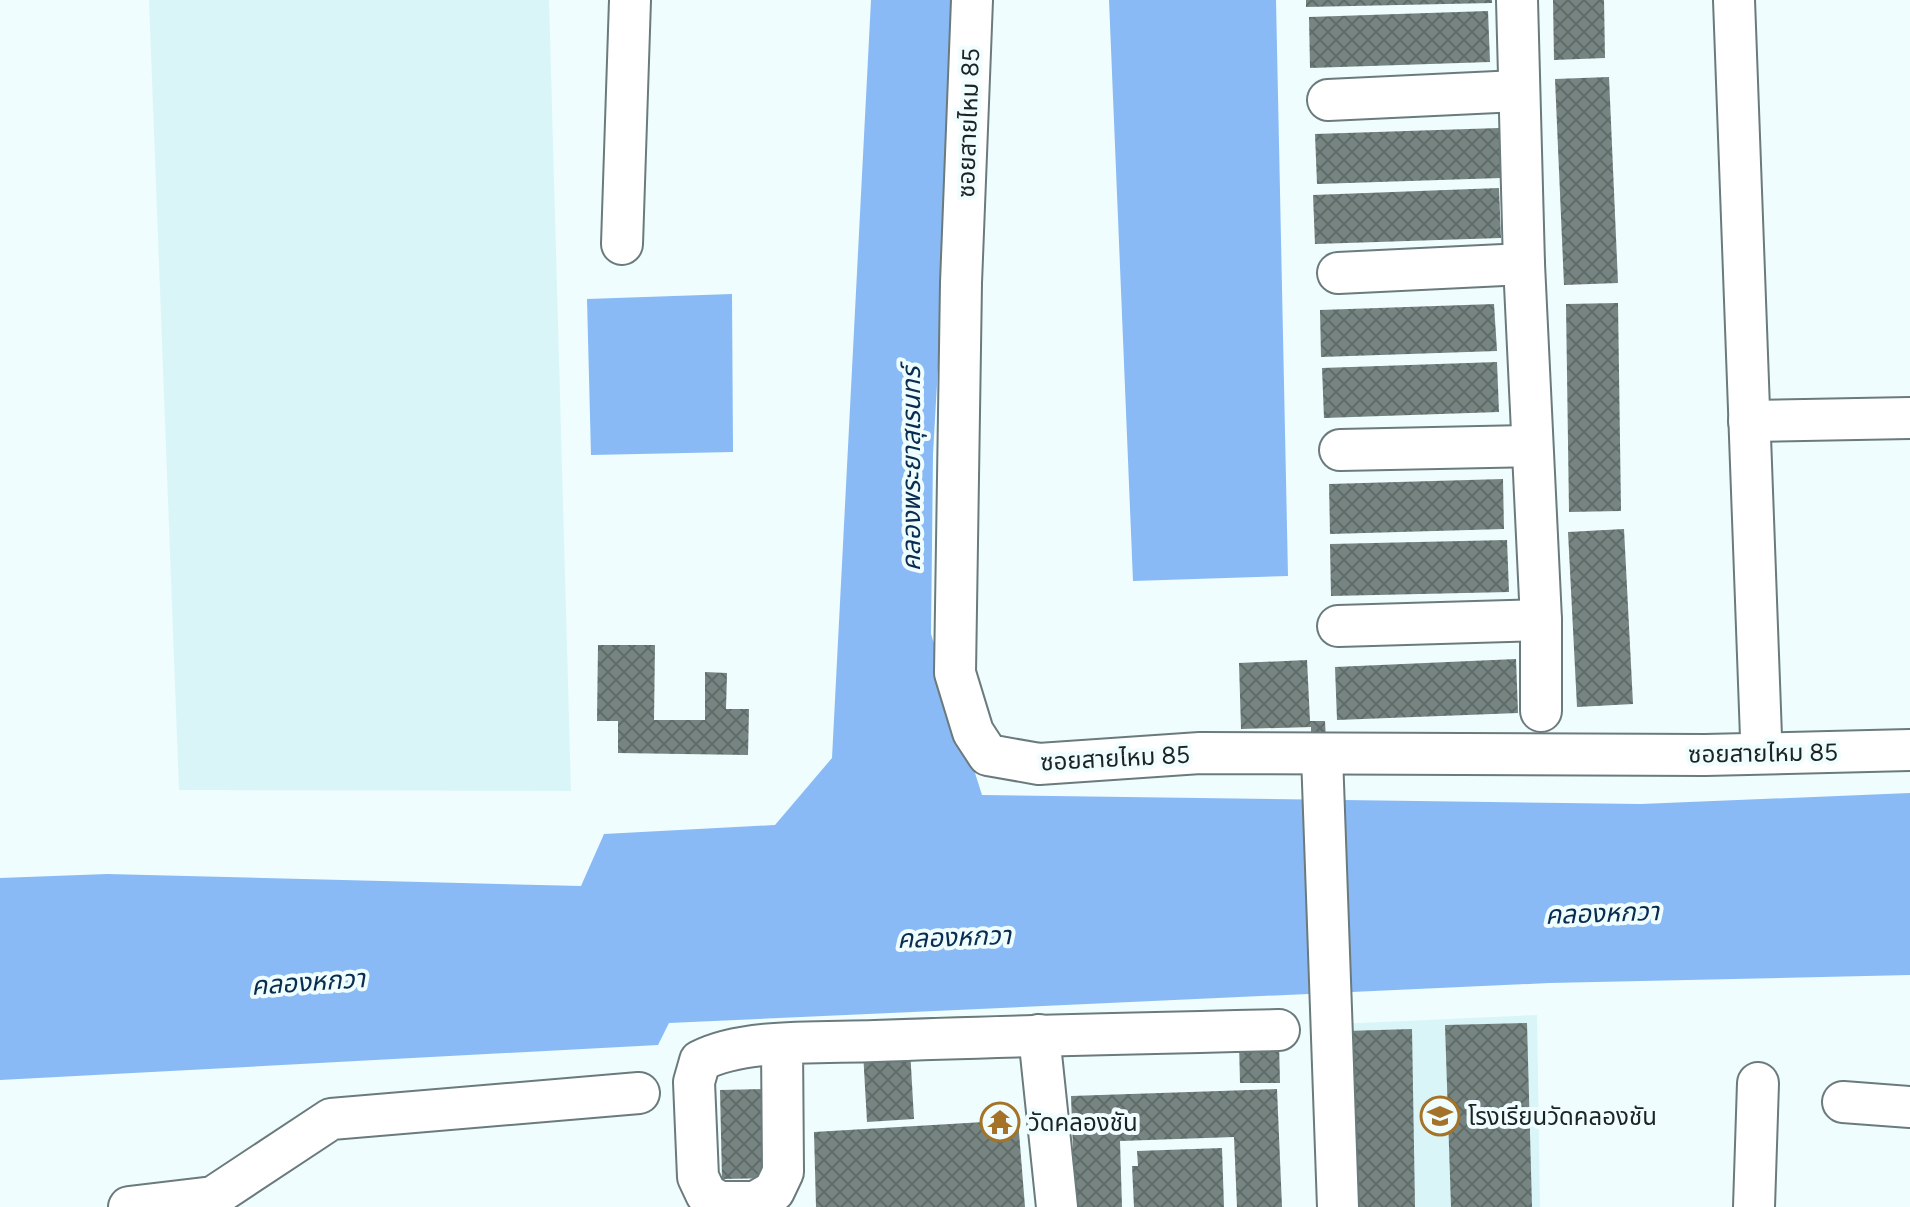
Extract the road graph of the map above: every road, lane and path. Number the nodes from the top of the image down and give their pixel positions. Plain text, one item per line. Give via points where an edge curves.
1 (630, 0) edge
2 (972, 0) edge
3 (1517, 0) edge
4 (1734, 0) edge
5 (1518, 91) junction
6 (1328, 100) dead end
7 (622, 244) dead end
8 (1524, 264) junction
9 (1338, 273) dead end
10 (1910, 418) edge
11 (1749, 421) junction
12 (1532, 446) junction
13 (1340, 450) dead end
14 (1541, 620) junction
15 (1338, 626) dead end
16 (1541, 711) dead end
17 (1761, 737) dead end
18 (1910, 750) edge
19 (1323, 770) junction
20 (1279, 1030) dead end
21 (1039, 1035) junction
22 (782, 1045) dead end
23 (1758, 1083) dead end
24 (639, 1093) dead end
25 (1843, 1102) dead end
26 (1910, 1107) edge
27 (129, 1207) edge
28 (1057, 1207) edge
29 (1338, 1207) edge
30 (1754, 1207) edge

1 - 7 street
2 - 19 street, ซอยสายไหม 85 via 955,673 973,732 988,755 1039,764 1200,753
3 - 5 street
4 - 11 street
5 - 6 street
5 - 8 street
8 - 9 street
8 - 12 street
10 - 11 street
11 - 17 street
12 - 13 street
12 - 14 street
14 - 15 street
14 - 16 street
18 - 19 street, ซอยสายไหม 85
19 - 29 street
20 - 21 street
21 - 22 street
21 - 28 street
23 - 30 street
24 - 27 street via 331,1119 213,1197
25 - 26 street

